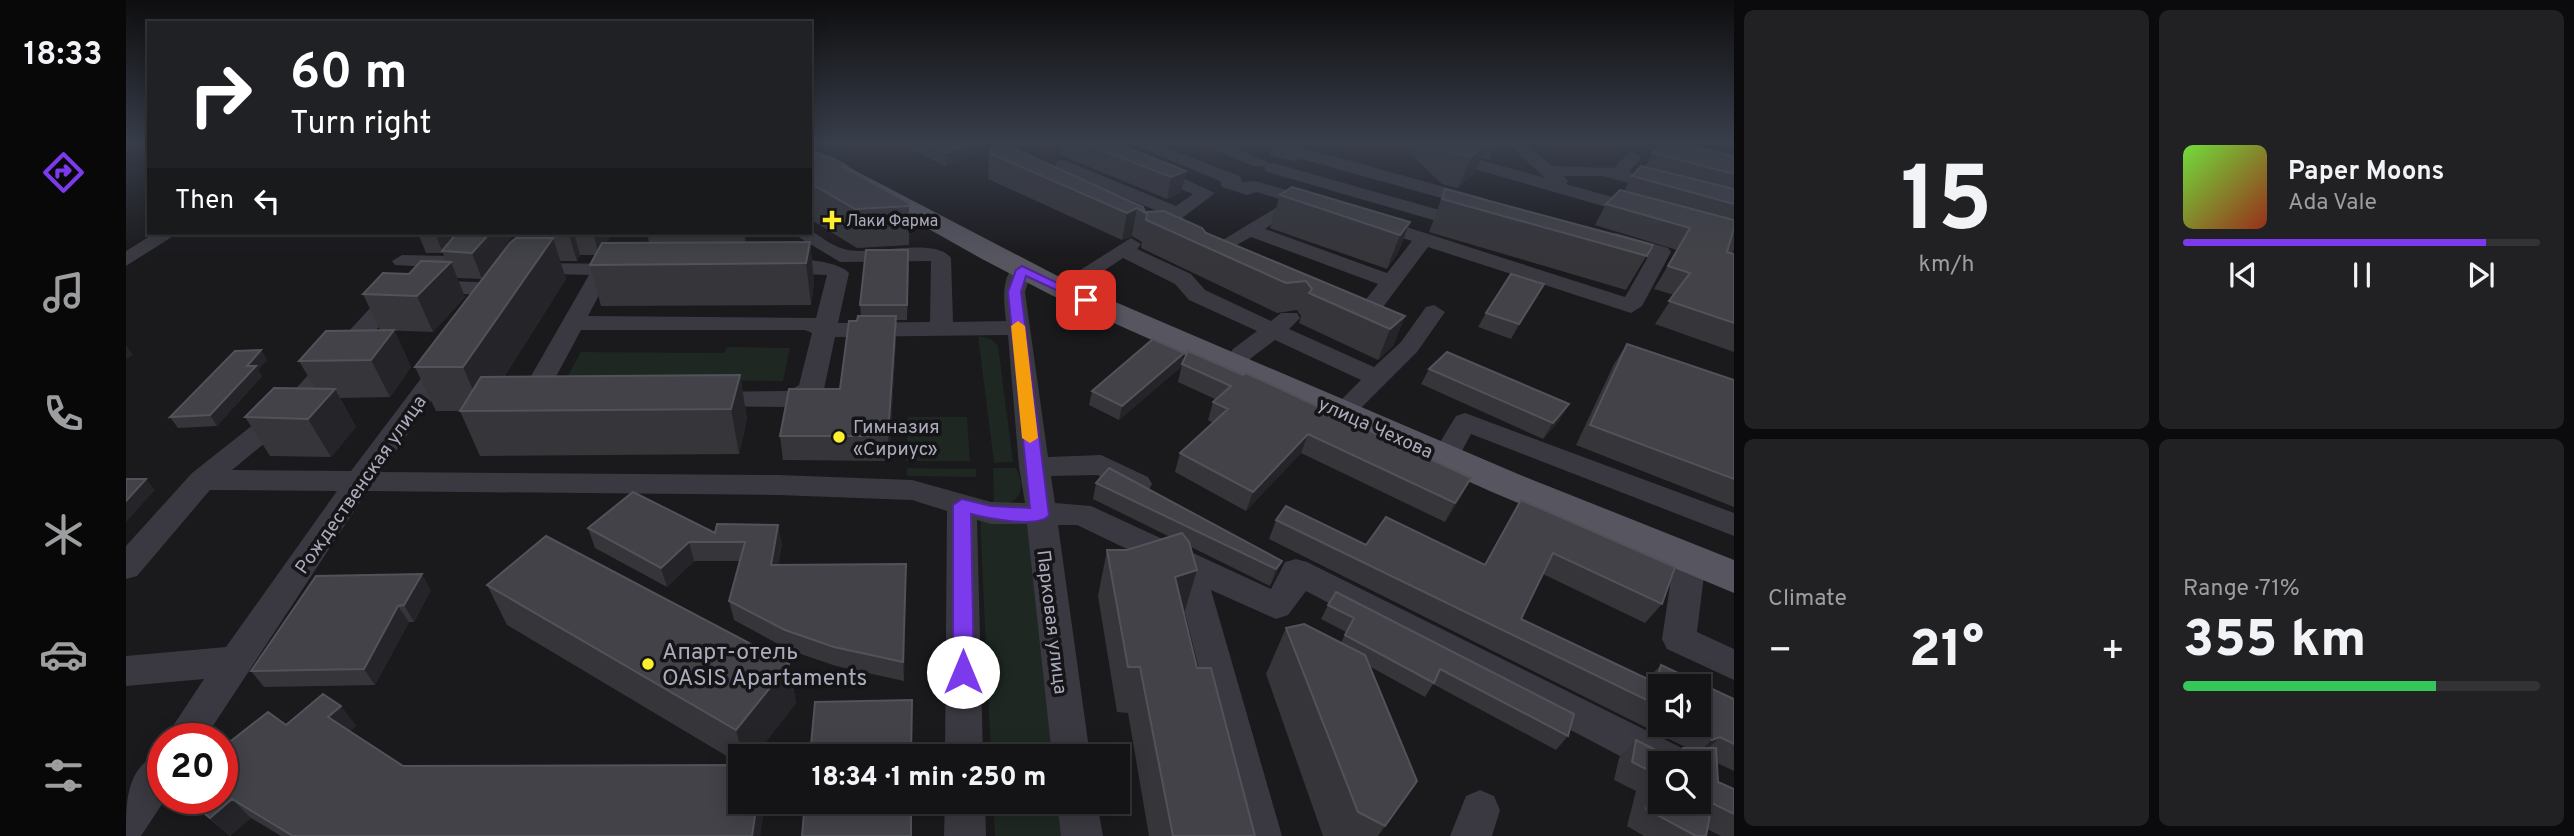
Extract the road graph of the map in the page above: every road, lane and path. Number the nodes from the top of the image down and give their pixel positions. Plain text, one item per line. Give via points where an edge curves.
1 (861, 181) edge
2 (1102, 181) edge
3 (1177, 181) edge
4 (1231, 181) edge
5 (1256, 181) edge
6 (1356, 181) edge
7 (1403, 181) edge
8 (1537, 181) edge
9 (1560, 181) edge
10 (1640, 181) edge
11 (1241, 185) junction
12 (1572, 191) junction
13 (1206, 193) junction
14 (1734, 206) edge
15 (1501, 208) edge
16 (1279, 212) junction
17 (1178, 213) junction
18 (1660, 216) edge
19 (1129, 220) edge
20 (1353, 226) edge
21 (1487, 229) edge
22 (1250, 230) junction
23 (1595, 234) edge
24 (164, 235) edge
25 (805, 235) edge
26 (1139, 240) junction
27 (421, 242) dead end
28 (534, 242) edge
29 (467, 243) edge
30 (1419, 246) junction
31 (126, 260) edge
32 (449, 262) junction
33 (1231, 265) edge
34 (749, 267) edge
35 (603, 268) junction
36 (643, 268) edge
37 (1022, 270) junction
38 (507, 279) junction
39 (1392, 282) junction
40 (426, 286) junction
41 (1061, 289) junction
42 (1323, 306) edge
43 (484, 310) edge
44 (1434, 312) dead end
45 (573, 323) junction
46 (1280, 324) junction
47 (942, 328) junction
48 (1018, 328) junction
49 (825, 330) junction
50 (461, 342) edge
51 (1235, 365) junction
52 (1377, 378) junction
53 (580, 397) edge
54 (687, 398) edge
55 (1342, 412) junction
56 (1445, 457) junction
57 (1033, 467) junction
58 (202, 480) junction
59 (359, 481) junction
60 (1162, 497) edge
61 (962, 505) junction
62 (1040, 515) junction
63 (1734, 525) edge
64 (1690, 559) junction
65 (1188, 563) junction
66 (126, 567) edge
67 (1734, 577) edge
68 (238, 662) junction
69 (1734, 665) edge
70 (126, 671) edge
71 (195, 723) edge
72 (964, 744) edge
73 (1069, 744) edge
74 (1649, 751) edge
75 (147, 792) edge
76 (965, 814) edge
77 (1079, 814) edge
78 (126, 822) edge
79 (965, 836) edge
80 (1082, 836) edge
81 (1261, 836) edge

1 - 37 main road
2 - 17 street
3 - 13 street
4 - 11 street
5 - 11 street
6 - 21 street
7 - 15 street
8 - 12 street
9 - 12 street
10 - 14 street
11 - 13 street
11 - 16 street via 1260,205
11 - 16 street via 1323,216
12 - 18 street
13 - 17 street
16 - 22 street
17 - 26 street
19 - 26 street
20 - 30 street
22 - 33 street via 1208,255
22 - 39 street
23 - 30 street via 1661,252 1642,273 1631,306
24 - 31 street
25 - 47 street via 840,256 942,258
26 - 41 street
26 - 46 street via 1197,295
27 - 32 street via 402,261
28 - 38 street
29 - 32 street
30 - 39 street
32 - 40 street
34 - 49 street via 828,267 838,273
35 - 36 street
35 - 38 street
35 - 45 street
37 - 41 main road, улица Чехова
37 - 48 street, Парковая улица via 1014,292
38 - 40 street
38 - 43 street
39 - 42 street via 1360,322
40 - 58 street via 393,297 296,404
41 - 51 main road, улица Чехова
44 - 52 street via 1409,347
45 - 49 street via 809,323
45 - 53 street via 536,390
46 - 51 street via 1241,354
46 - 52 street
47 - 48 street
47 - 49 street
48 - 57 street, Парковая улица
49 - 54 street via 811,389 794,398
50 - 59 street, Рождественская улица
51 - 55 main road, улица Чехова
52 - 55 street
55 - 56 main road, улица Чехова
56 - 63 street via 1465,422
56 - 64 main road, улица Чехова
57 - 60 street via 1101,465
57 - 62 street, Парковая улица
58 - 59 street
58 - 66 street
59 - 61 street via 912,490
59 - 68 street, Рождественская улица
61 - 62 street via 991,513
61 - 72 street
62 - 65 street via 1081,514
62 - 73 street, Парковая улица
64 - 67 main road, улица Чехова
64 - 69 street via 1679,639
65 - 74 street via 1276,606 1292,587 1284,564
65 - 81 street
68 - 70 street
68 - 71 street, Рождественская улица
75 - 78 street
76 - 79 street
77 - 80 street

